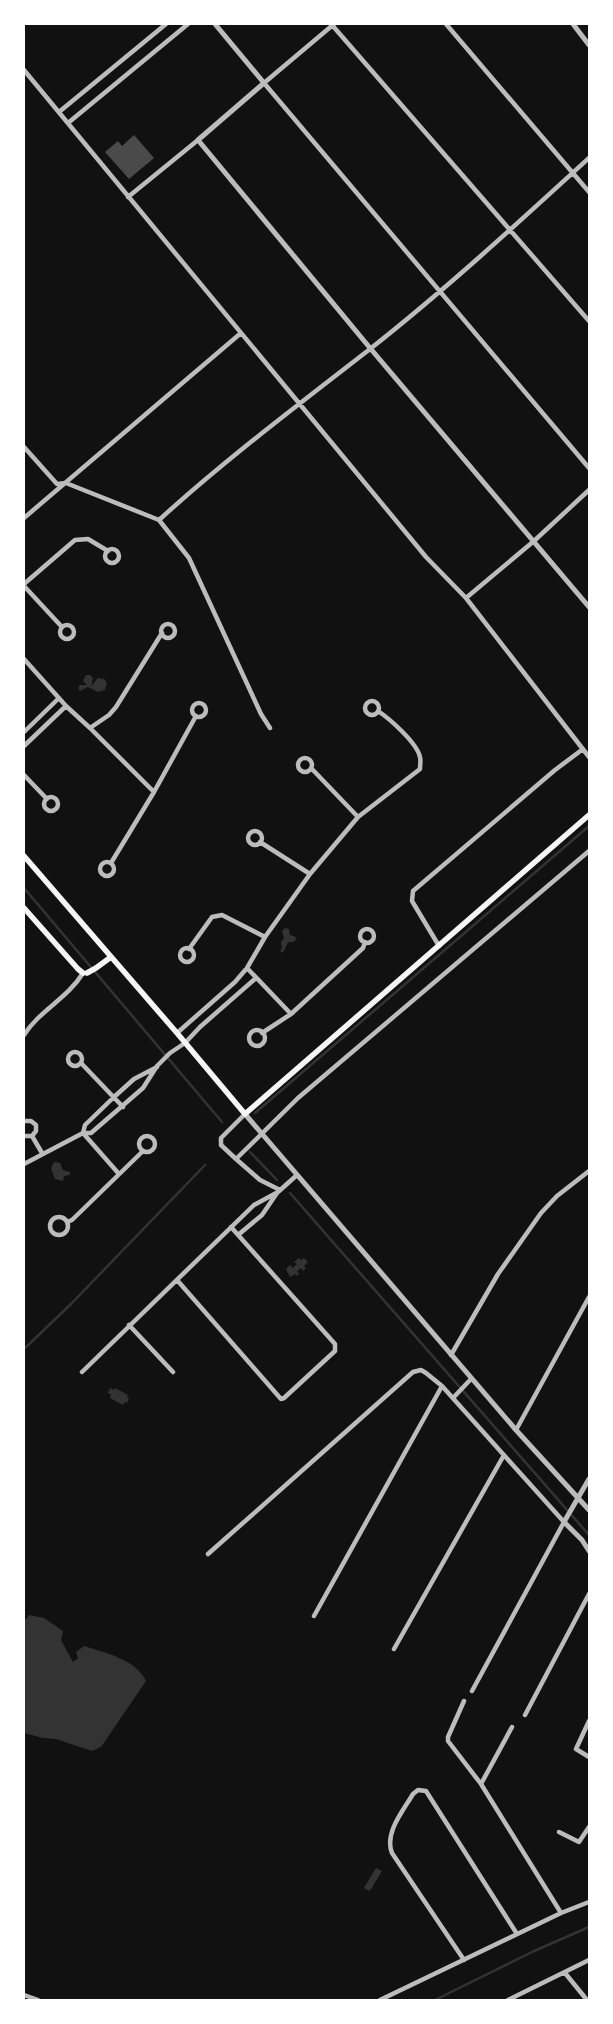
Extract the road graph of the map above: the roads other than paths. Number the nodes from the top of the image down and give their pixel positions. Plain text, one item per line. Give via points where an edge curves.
1 (166, 24) edge
2 (188, 24) edge
3 (215, 24) edge
4 (333, 24) edge
5 (446, 24) edge
6 (573, 24) edge
7 (589, 45) edge
8 (24, 70) edge
9 (264, 83) junction
10 (59, 112) junction
11 (68, 123) junction
12 (198, 140) junction
13 (589, 158) edge
14 (573, 173) junction
15 (589, 192) edge
16 (128, 197) junction
17 (510, 228) junction
18 (439, 291) junction
19 (589, 321) edge
20 (240, 334) junction
21 (370, 348) junction
22 (298, 403) junction
23 (24, 446) edge
24 (589, 468) edge
25 (66, 483) junction
26 (589, 490) edge
27 (24, 518) edge
28 (159, 520) junction
29 (534, 541) junction
30 (108, 551) dead end
31 (24, 585) edge
32 (466, 598) junction
33 (589, 607) edge
34 (62, 627) dead end
35 (162, 633) dead end
36 (24, 659) edge
37 (59, 698) junction
38 (66, 706) junction
39 (378, 712) dead end
40 (196, 716) dead end
41 (90, 728) junction
42 (270, 728) dead end
43 (24, 732) edge
44 (24, 746) edge
45 (583, 749) junction
46 (589, 758) edge
47 (311, 768) dead end
48 (24, 775) edge
49 (154, 792) junction
50 (46, 799) dead end
51 (589, 815) edge
52 (358, 816) junction
53 (260, 842) dead end
54 (589, 851) edge
55 (24, 856) edge
56 (111, 863) dead end
57 (310, 874) junction
58 (24, 908) edge
59 (265, 937) junction
60 (365, 942) dead end
61 (439, 946) junction
62 (189, 949) dead end
63 (111, 957) junction
64 (247, 968) junction
65 (85, 973) junction
66 (256, 978) junction
67 (291, 1014) junction
68 (177, 1033) junction
69 (262, 1033) dead end
70 (24, 1035) edge
71 (185, 1043) junction
72 (80, 1063) dead end
73 (159, 1064) junction
74 (114, 1097) junction
75 (122, 1107) junction
76 (245, 1114) junction
77 (24, 1121) edge
78 (83, 1133) junction
79 (260, 1133) junction
80 (24, 1136) edge
81 (32, 1136) junction
82 (143, 1151) dead end
83 (42, 1153) junction
84 (236, 1158) junction
85 (24, 1164) edge
86 (589, 1171) edge
87 (119, 1174) junction
88 (297, 1175) junction
89 (279, 1191) junction
90 (67, 1222) junction
91 (231, 1227) junction
92 (238, 1235) junction
93 (177, 1280) junction
94 (589, 1296) edge
95 (129, 1325) junction
96 (451, 1355) junction
97 (82, 1372) dead end
98 (173, 1372) dead end
99 (472, 1379) junction
100 (442, 1386) junction
101 (453, 1398) junction
102 (516, 1430) junction
103 (504, 1455) junction
104 (589, 1479) edge
105 (579, 1498) junction
106 (589, 1510) edge
107 (564, 1522) junction
108 (589, 1551) edge
109 (208, 1554) dead end
110 (589, 1594) edge
111 (314, 1616) dead end
112 (394, 1649) dead end
113 (472, 1691) dead end
114 (464, 1701) dead end
115 (524, 1715) dead end
116 (589, 1721) edge
117 (512, 1727) dead end
118 (589, 1757) edge
119 (481, 1784) junction
120 (589, 1827) edge
121 (559, 1832) dead end
122 (589, 1902) edge
123 (561, 1913) junction
124 (517, 1934) junction
125 (464, 1960) junction
126 (589, 1960) edge
127 (565, 1973) junction
128 (24, 1995) edge
129 (38, 2000) edge
130 (380, 2000) edge
131 (508, 2000) edge
132 (587, 2000) edge

1 - 10 street
2 - 11 street
3 - 9 street
4 - 9 street
4 - 17 street
5 - 14 street
6 - 7 street
8 - 10 street
9 - 12 street
9 - 18 street
10 - 11 street
11 - 16 street
12 - 16 street
12 - 21 street
13 - 14 street
14 - 15 street
14 - 17 street
16 - 20 street
17 - 18 street
17 - 19 street
18 - 21 street
18 - 24 street
20 - 22 street
20 - 25 street
21 - 22 street
21 - 29 street
22 - 28 street via 206,477
22 - 32 street via 426,557
23 - 25 street via 57,484
25 - 27 street
25 - 28 street
26 - 29 street
28 - 42 street via 189,558 260,714
29 - 32 street
29 - 33 street
30 - 31 street via 88,539 75,540
31 - 34 street
32 - 45 street
35 - 41 street via 116,707
36 - 37 street
37 - 38 street
37 - 43 street
38 - 41 street
38 - 44 street
39 - 52 street via 395,724 416,750 420,756 420,769
40 - 49 street
41 - 49 street
45 - 46 street
45 - 61 street via 413,891 412,901
47 - 52 street
48 - 50 street
49 - 56 street
51 - 61 main road
52 - 57 street
53 - 57 street
54 - 79 street
55 - 63 main road
57 - 59 street
58 - 65 main road via 78,970
59 - 62 street via 217,915 212,917
59 - 64 street
60 - 67 street via 363,948
61 - 76 main road
63 - 65 main road
63 - 68 main road
64 - 66 street
64 - 68 street
65 - 70 street
66 - 67 street
66 - 71 street
67 - 69 street
68 - 71 main road
71 - 73 street
71 - 76 main road
72 - 74 street
73 - 74 street
73 - 75 street via 144,1087
74 - 75 street
74 - 78 street via 85,1125
75 - 78 street via 91,1133
76 - 79 street
76 - 84 street via 220,1142
77 - 81 street via 36,1125
78 - 83 street
78 - 87 street
79 - 84 street
79 - 88 street
80 - 81 street
81 - 83 street
82 - 87 street
83 - 85 street
84 - 89 street via 260,1180
86 - 96 street via 541,1213 498,1274
87 - 90 street
88 - 89 street
88 - 96 street
89 - 91 street via 260,1200
89 - 92 street via 262,1215
90 - 90 street via 63,1217 57,1217 50,1226 53,1232 64,1233 68,1228
91 - 92 street
91 - 93 street
92 - 93 street via 336,1346 335,1351 284,1398 278,1398
93 - 95 street
94 - 102 street
95 - 97 street
95 - 98 street
96 - 99 street
99 - 101 street
99 - 102 street
100 - 101 street
100 - 109 street via 421,1370 413,1372
100 - 111 street
101 - 103 street
102 - 105 street
103 - 107 street
103 - 112 street
104 - 105 street
105 - 106 street
105 - 107 street
107 - 108 street
107 - 113 street
110 - 115 street
114 - 119 street via 447,1739
116 - 118 street via 576,1749
117 - 119 street
119 - 123 street
120 - 121 street via 579,1842
122 - 123 street
123 - 124 street
124 - 125 street
124 - 125 street via 426,1791 418,1790 391,1833 390,1847
125 - 130 street
126 - 127 street
127 - 131 street
127 - 132 street
128 - 129 street

